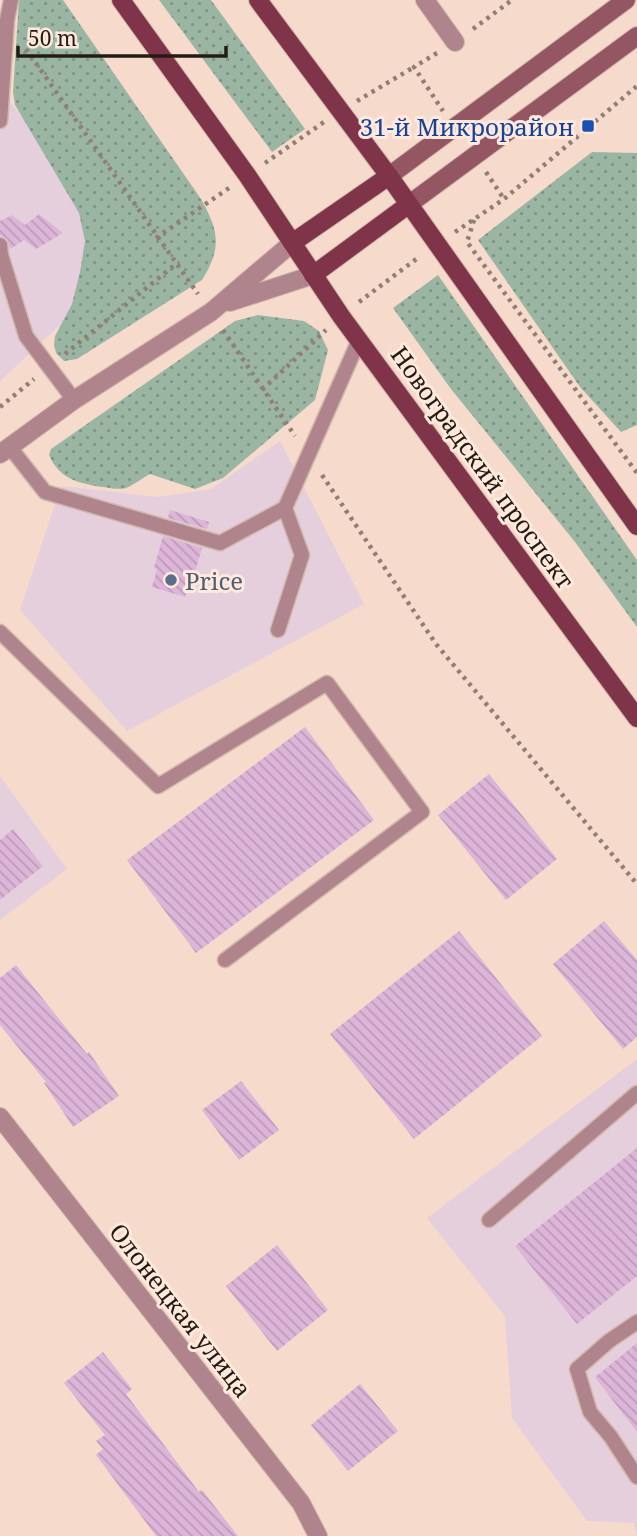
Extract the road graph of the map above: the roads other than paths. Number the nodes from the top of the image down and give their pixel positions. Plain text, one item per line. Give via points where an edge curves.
1 (11, 0) edge
2 (121, 0) edge
3 (258, 0) edge
4 (425, 0) edge
5 (626, 0) edge
6 (637, 36) edge
7 (456, 41) road end
8 (0, 121) edge
9 (389, 176) junction
10 (408, 205) junction
11 (292, 243) junction
12 (0, 245) edge
13 (313, 275) junction
14 (216, 309) junction
15 (359, 340) junction
16 (74, 400) junction
17 (5, 450) edge
18 (285, 508) junction
19 (637, 526) edge
20 (278, 630) dead end
21 (0, 632) edge
22 (637, 718) edge
23 (225, 960) dead end
24 (637, 1093) edge
25 (0, 1117) edge
26 (489, 1220) dead end
27 (637, 1322) edge
28 (637, 1478) edge
29 (318, 1536) edge

1 - 8 lane
2 - 11 main road, Новоградский проспект
3 - 9 main road
4 - 7 street
5 - 9 main road
6 - 10 main road
9 - 10 main road
9 - 11 main road
10 - 13 main road
10 - 19 main road
11 - 13 main road, Новоградский проспект
11 - 14 street
12 - 16 lane via 26,336
13 - 14 street
13 - 15 main road, Новоградский проспект
14 - 16 street
15 - 18 lane
15 - 22 main road, Новоградский проспект
16 - 17 street
17 - 18 lane via 45,492 220,543
18 - 20 lane via 302,555
21 - 23 lane via 158,786 327,683 422,813
24 - 26 lane
25 - 29 street, Олонецкая улица via 302,1503
27 - 28 lane via 577,1369 590,1412

